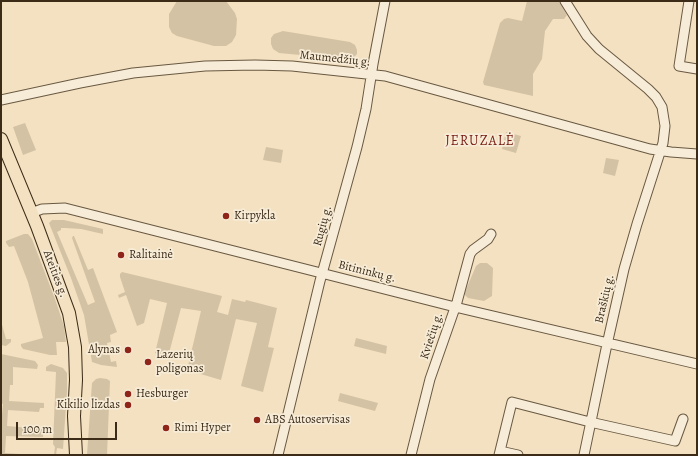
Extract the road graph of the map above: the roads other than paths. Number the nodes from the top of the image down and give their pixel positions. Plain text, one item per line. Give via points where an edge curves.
1 (385, 1) edge
2 (565, 1) edge
3 (689, 1) edge
4 (697, 69) edge
5 (371, 74) junction
6 (1, 100) edge
7 (1, 139) edge
8 (660, 151) junction
9 (697, 154) edge
10 (31, 213) junction
11 (490, 234) dead end
12 (322, 274) junction
13 (455, 307) junction
14 (607, 342) junction
15 (697, 364) edge
16 (74, 416) junction
17 (683, 419) dead end
18 (590, 422) junction
19 (499, 453) edge
20 (68, 455) edge
21 (76, 455) edge
22 (278, 455) edge
23 (411, 455) edge
24 (518, 455) edge
25 (584, 455) edge

1 - 5 street, Rugių g.
2 - 8 street, Braškių g. via 587,36 599,49 656,97 662,107 665,126
3 - 4 street via 679,66
5 - 6 street, Maumedžių g. via 285,66 206,66 133,73
5 - 8 street, Maumedžių g.
5 - 12 street, Rugių g. via 357,147
7 - 10 main road, Ateities g.
8 - 9 street, Maumedžių g.
8 - 14 street, Braškių g. via 634,232
10 - 12 street, Bitininkų g. via 42,209 65,208
10 - 16 main road, Ateities g. via 69,312 75,347
11 - 13 street, Kviečių g. via 488,239 470,254
12 - 13 street, Bitininkų g.
12 - 22 street, Rugių g.
13 - 14 street, Bitininkų g.
13 - 23 street, Kviečių g. via 430,379
14 - 15 street, Bitininkų g.
14 - 18 street, Braškių g.
16 - 20 main road, Ateities g.
16 - 21 main road, Ateities g.
17 - 18 street via 676,441
18 - 19 street via 512,402
18 - 25 street, Braškių g.
19 - 24 street

